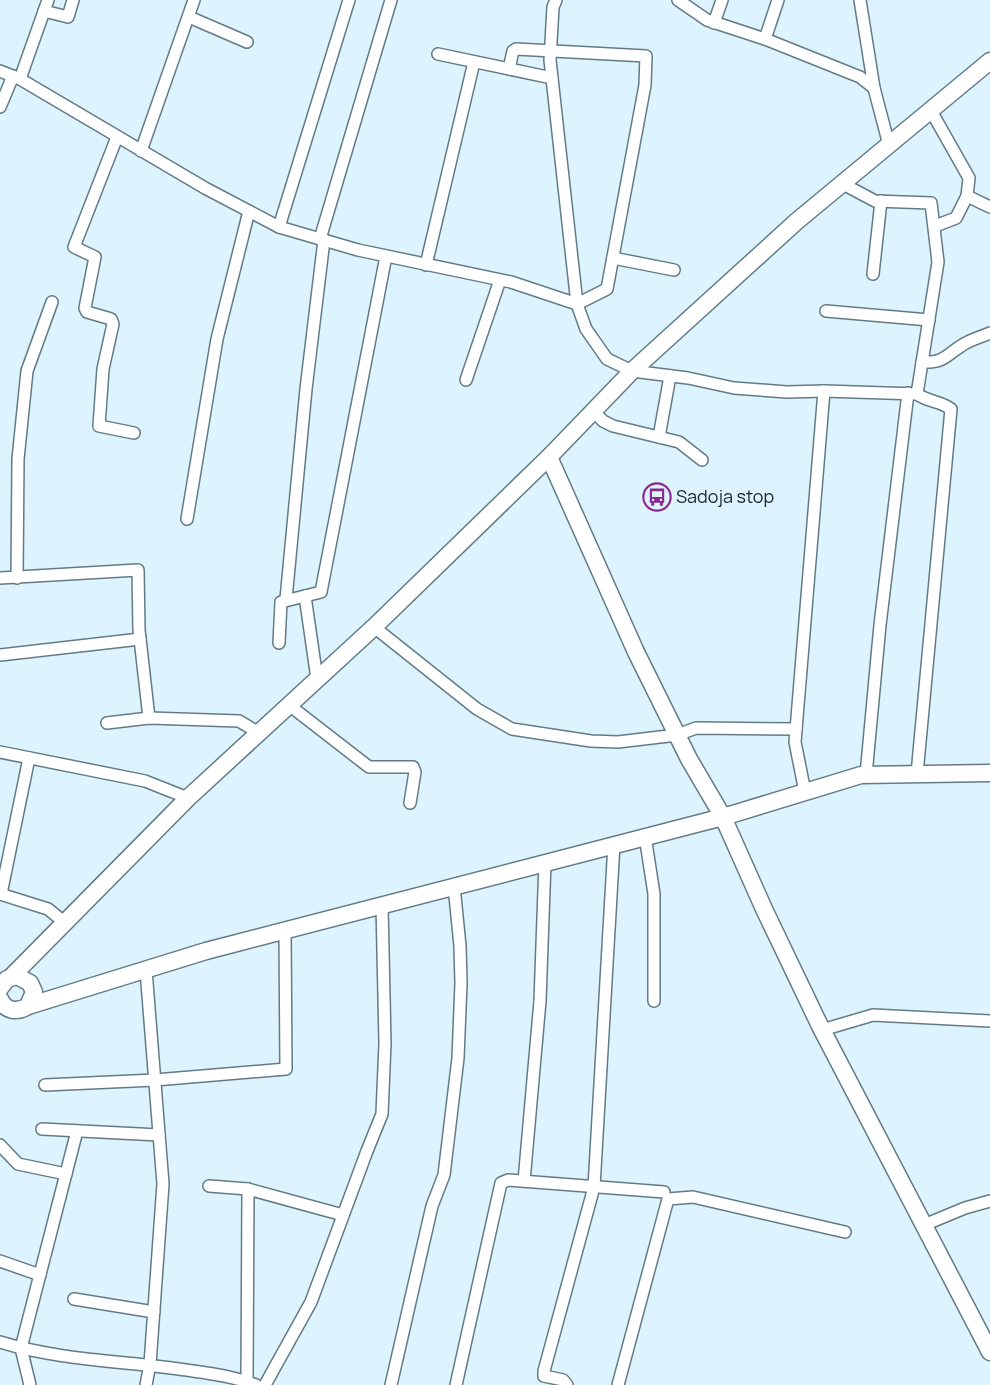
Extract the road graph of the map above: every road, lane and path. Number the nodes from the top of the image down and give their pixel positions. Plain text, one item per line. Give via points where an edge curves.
1 (73, 0) edge
2 (194, 0) edge
3 (349, 0) edge
4 (391, 0) edge
5 (556, 0) edge
6 (678, 0) edge
7 (722, 0) edge
8 (778, 0) edge
9 (860, 0) edge
10 (46, 5) edge
11 (188, 17) junction
12 (714, 23) junction
13 (765, 39) junction
14 (247, 42) dead end
15 (550, 52) junction
16 (438, 54) dead end
17 (990, 61) edge
18 (474, 62) junction
19 (509, 69) junction
20 (0, 71) edge
21 (17, 77) junction
22 (552, 78) junction
23 (874, 88) junction
24 (0, 107) edge
25 (930, 109) junction
26 (117, 136) junction
27 (889, 146) junction
28 (141, 151) junction
29 (843, 184) junction
30 (968, 196) junction
31 (881, 201) junction
32 (990, 207) edge
33 (248, 211) junction
34 (935, 226) junction
35 (279, 227) junction
36 (322, 240) junction
37 (386, 256) junction
38 (613, 258) junction
39 (426, 264) junction
40 (674, 270) dead end
41 (873, 274) dead end
42 (500, 280) junction
43 (52, 302) dead end
44 (577, 304) junction
45 (826, 311) dead end
46 (929, 320) junction
47 (990, 333) edge
48 (922, 362) junction
49 (632, 371) junction
50 (670, 376) junction
51 (466, 380) dead end
52 (824, 391) junction
53 (913, 394) junction
54 (593, 411) junction
55 (134, 433) dead end
56 (659, 438) junction
57 (549, 457) junction
58 (702, 460) dead end
59 (187, 519) dead end
60 (0, 578) edge
61 (17, 578) junction
62 (305, 596) junction
63 (286, 600) junction
64 (374, 627) junction
65 (140, 639) junction
66 (279, 643) dead end
67 (0, 654) edge
68 (318, 679) junction
69 (290, 705) junction
70 (149, 718) junction
71 (106, 723) dead end
72 (796, 729) junction
73 (259, 733) junction
74 (677, 735) junction
75 (0, 752) edge
76 (29, 758) junction
77 (990, 773) edge
78 (917, 774) junction
79 (866, 775) junction
80 (805, 792) junction
81 (188, 798) junction
82 (410, 803) dead end
83 (723, 817) junction
84 (645, 836) junction
85 (614, 844) junction
86 (545, 862) junction
87 (454, 886) junction
88 (0, 894) edge
89 (382, 905) junction
90 (64, 922) junction
91 (285, 930) junction
92 (146, 970) junction
93 (3, 993) edge
94 (654, 1001) dead end
95 (28, 1006) junction
96 (990, 1021) edge
97 (822, 1030) junction
98 (155, 1080) junction
99 (45, 1084) dead end
100 (42, 1129) dead end
101 (77, 1131) junction
102 (159, 1135) junction
103 (0, 1145) edge
104 (66, 1174) junction
105 (524, 1181) junction
106 (208, 1186) dead end
107 (594, 1186) junction
108 (248, 1189) junction
109 (664, 1192) dead end
110 (990, 1201) edge
111 (343, 1215) junction
112 (924, 1225) junction
113 (845, 1232) dead end
114 (0, 1261) edge
115 (40, 1274) junction
116 (74, 1299) dead end
117 (154, 1312) junction
118 (0, 1342) edge
119 (21, 1348) junction
120 (990, 1352) edge
121 (150, 1364) junction
122 (251, 1383) edge
123 (30, 1385) edge
124 (146, 1385) edge
125 (265, 1385) edge
126 (392, 1385) edge
127 (456, 1385) edge
128 (567, 1385) edge
129 (618, 1385) edge

1 - 10 street via 68,17
2 - 11 street
3 - 35 street
4 - 36 street
5 - 15 street
6 - 12 street
7 - 12 street
8 - 13 street
9 - 23 street
10 - 21 street
11 - 14 street
11 - 28 street
12 - 13 street
13 - 23 street via 860,77
15 - 19 street via 516,49
15 - 22 street
15 - 38 street via 646,56 645,85
16 - 18 street
17 - 25 street
18 - 19 street
18 - 39 street
19 - 22 street
20 - 21 street
21 - 24 street
21 - 26 street
22 - 44 street
23 - 27 street
25 - 27 street
25 - 30 street via 969,178
26 - 28 street
26 - 55 street via 74,247 95,256 85,308 87,312 111,319 113,324 103,370 99,426
27 - 29 street
28 - 33 street
29 - 31 street
29 - 49 street via 797,221
30 - 32 street
30 - 34 street via 956,218
31 - 34 street via 931,203
31 - 41 street
33 - 35 street
33 - 59 street via 217,340
34 - 46 street via 938,262
35 - 36 street
36 - 37 street
36 - 63 street
37 - 39 street
37 - 62 street via 321,592
38 - 40 street
38 - 44 street via 607,289
39 - 42 street
42 - 44 street
42 - 51 street
43 - 61 street via 27,371 18,459
44 - 49 street via 586,329 608,358
45 - 46 street
46 - 48 street
47 - 48 street via 961,345 944,360
48 - 53 street
49 - 50 street
49 - 54 street
50 - 52 street via 734,388
50 - 56 street
52 - 53 street
52 - 72 street
53 - 78 street via 951,408
53 - 79 street via 880,625
54 - 56 street via 613,426
54 - 57 street
56 - 58 street via 679,442
57 - 64 street
57 - 74 street via 636,652
60 - 61 street
61 - 65 street via 138,570
62 - 63 street
62 - 68 street
63 - 66 street via 281,602
64 - 68 street
64 - 74 street via 477,709 512,729 618,742
65 - 67 street
65 - 70 street
68 - 69 street
69 - 73 street
69 - 82 street via 369,767 413,767
70 - 71 street
70 - 73 street via 239,721
72 - 74 street via 696,728
72 - 80 street via 795,742
73 - 81 street
74 - 83 street
75 - 76 street
76 - 81 street via 145,781
76 - 88 street
77 - 78 street
78 - 79 street
79 - 80 street
80 - 83 street
81 - 90 street
83 - 84 street
83 - 97 street
84 - 85 street
84 - 94 street via 654,894
85 - 86 street
85 - 107 street
86 - 87 street
86 - 105 street via 540,1001
87 - 89 street
87 - 126 street via 460,946 460,1002 458,1058 444,1175 432,1206
88 - 90 street via 48,909
89 - 91 street
89 - 111 street via 384,1102
90 - 93 street
91 - 92 street
91 - 98 street via 286,1068
92 - 95 street
92 - 98 street
93 - 95 street via 19,1011
93 - 95 street via 22,977 34,992
96 - 97 street via 873,1015
97 - 112 street
98 - 99 street
98 - 102 street
100 - 101 street
101 - 102 street
101 - 104 street
102 - 117 street via 163,1184
103 - 104 street via 18,1164
104 - 115 street
105 - 107 street
105 - 127 street via 504,1181 500,1187
106 - 108 street
107 - 109 street
107 - 128 street via 544,1371 544,1376 563,1380
108 - 111 street
108 - 122 street
110 - 112 street
111 - 125 street via 311,1302
112 - 120 street
113 - 129 street via 693,1197 668,1199
114 - 115 street
115 - 119 street
116 - 117 street
117 - 121 street
118 - 119 street
119 - 121 street
119 - 123 street
121 - 122 street via 238,1378
121 - 124 street

